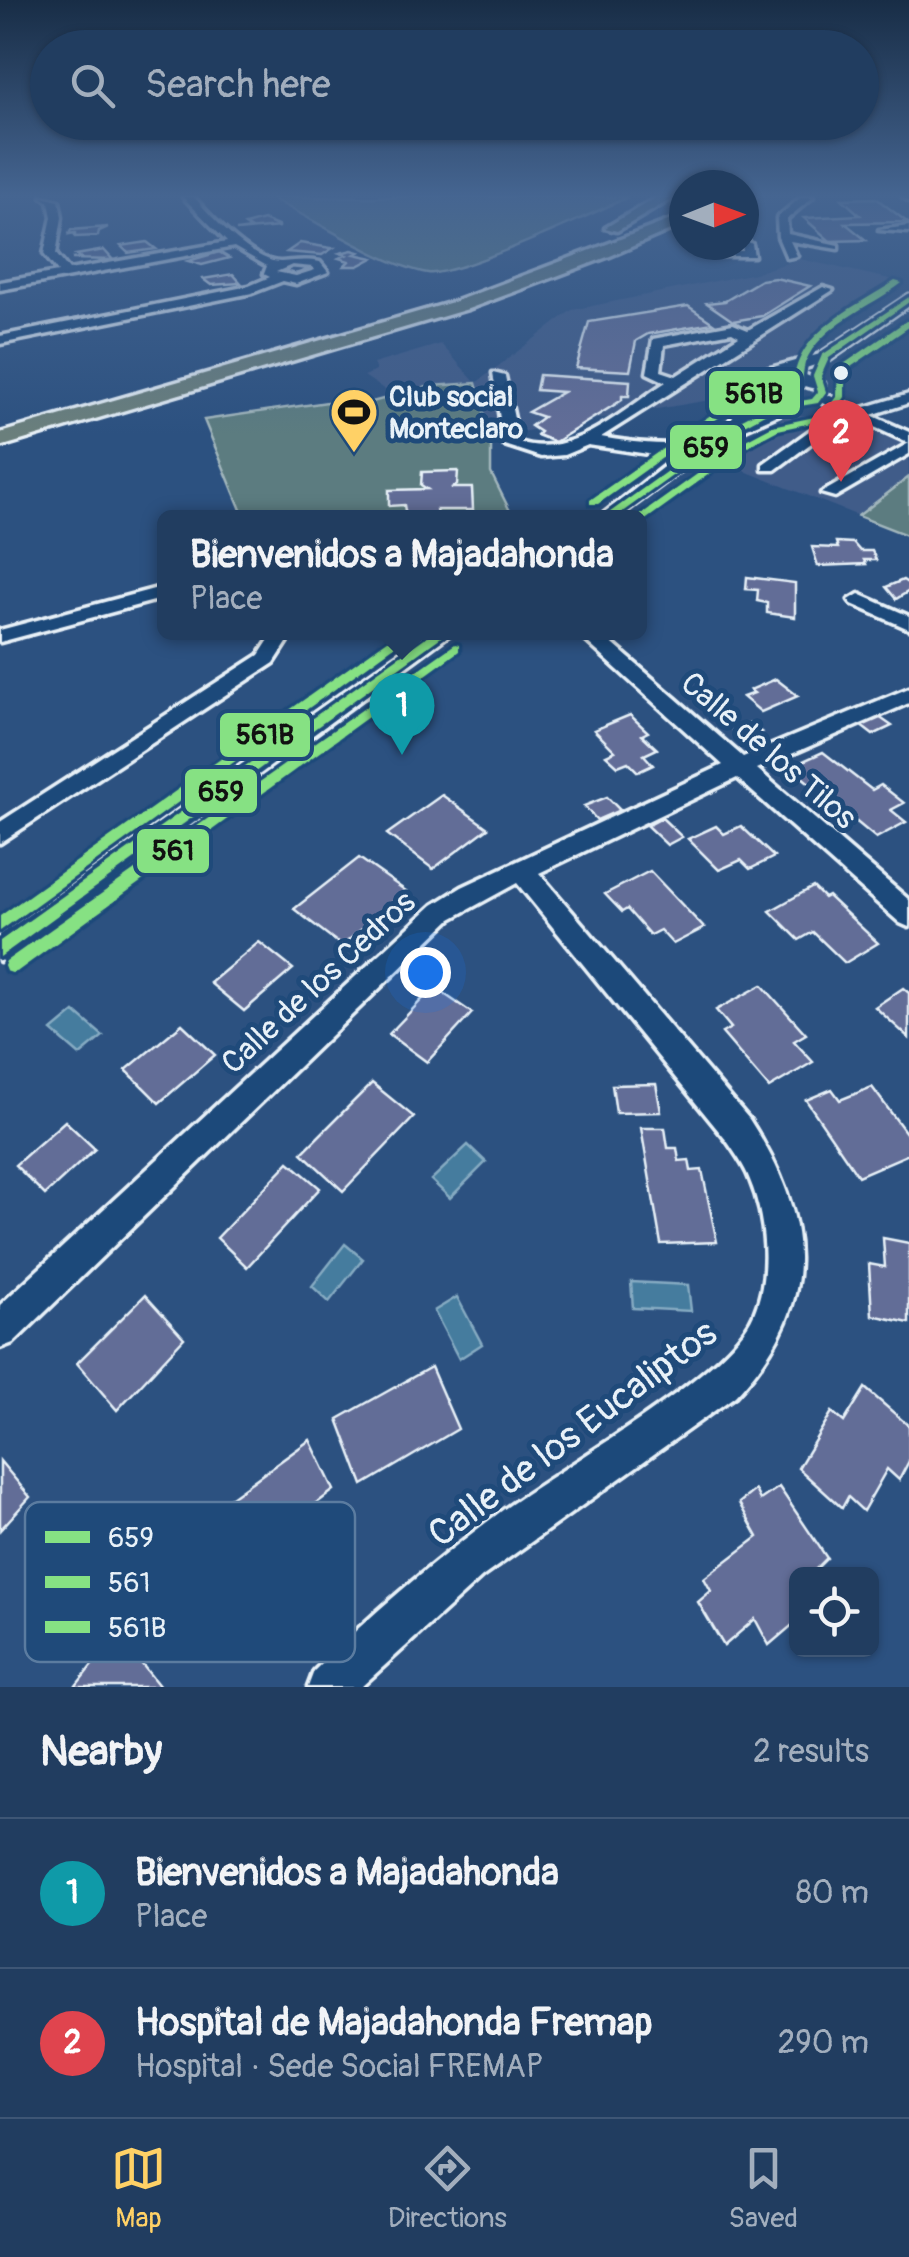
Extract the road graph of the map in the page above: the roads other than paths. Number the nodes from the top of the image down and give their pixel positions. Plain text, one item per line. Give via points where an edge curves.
1 (57, 276) edge
2 (272, 276) edge
3 (503, 276) edge
4 (508, 276) edge
5 (540, 276) edge
6 (484, 284) junction
7 (0, 286) edge
8 (827, 290) dead end
9 (909, 298) edge
10 (749, 335) junction
11 (0, 340) edge
12 (825, 357) junction
13 (722, 367) junction
14 (778, 373) junction
15 (498, 376) dead end
16 (677, 381) junction
17 (750, 383) junction
18 (820, 392) junction
19 (909, 398) edge
20 (799, 404) junction
21 (858, 414) junction
22 (0, 424) edge
23 (734, 427) junction
24 (909, 438) edge
25 (0, 440) edge
26 (586, 440) junction
27 (714, 440) junction
28 (909, 448) edge
29 (646, 453) junction
30 (769, 467) dead end
31 (640, 492) junction
32 (829, 493) dead end
33 (616, 510) edge
34 (157, 594) edge
35 (858, 600) dead end
36 (909, 623) edge
37 (0, 636) edge
38 (279, 640) edge
39 (432, 640) edge
40 (595, 640) edge
41 (909, 694) edge
42 (740, 767) junction
43 (0, 834) edge
44 (522, 872) junction
45 (909, 916) edge
46 (0, 950) edge
47 (0, 1330) edge
48 (355, 1660) edge
49 (353, 1662) edge
50 (330, 1687) edge

1 - 7 street
2 - 11 street via 252,288
3 - 6 highway
4 - 6 highway
5 - 25 highway via 411,321
6 - 22 highway
8 - 10 street
9 - 12 street
10 - 13 street
10 - 16 street via 733,328 658,342 654,373
12 - 14 street
12 - 18 street via 816,376
13 - 16 street
13 - 17 street
14 - 17 street
14 - 18 street via 802,377
15 - 26 street via 512,445 536,454 565,452
16 - 26 street
17 - 20 street via 764,400
17 - 23 street via 748,404
18 - 20 street
18 - 21 street
19 - 21 street
20 - 21 street
20 - 23 street via 768,409
21 - 24 street
21 - 30 street via 828,424
23 - 27 street
26 - 29 street
27 - 29 street
27 - 31 street
28 - 32 street
29 - 31 street via 649,472
31 - 33 street
34 - 37 street
35 - 36 street
38 - 43 street via 254,678
39 - 46 street
40 - 42 street, Calle de los Tilos
41 - 42 street, Calle de los Cedros
42 - 44 street, Calle de los Cedros
42 - 45 street, Calle de los Tilos
44 - 47 street, Calle de los Cedros via 442,912
44 - 48 street, Calle de los Eucaliptos via 738,1130 765,1174 779,1222 781,1273 772,1317 755,1348 722,1383 461,1568
49 - 50 street, Calle de los Eucaliptos

